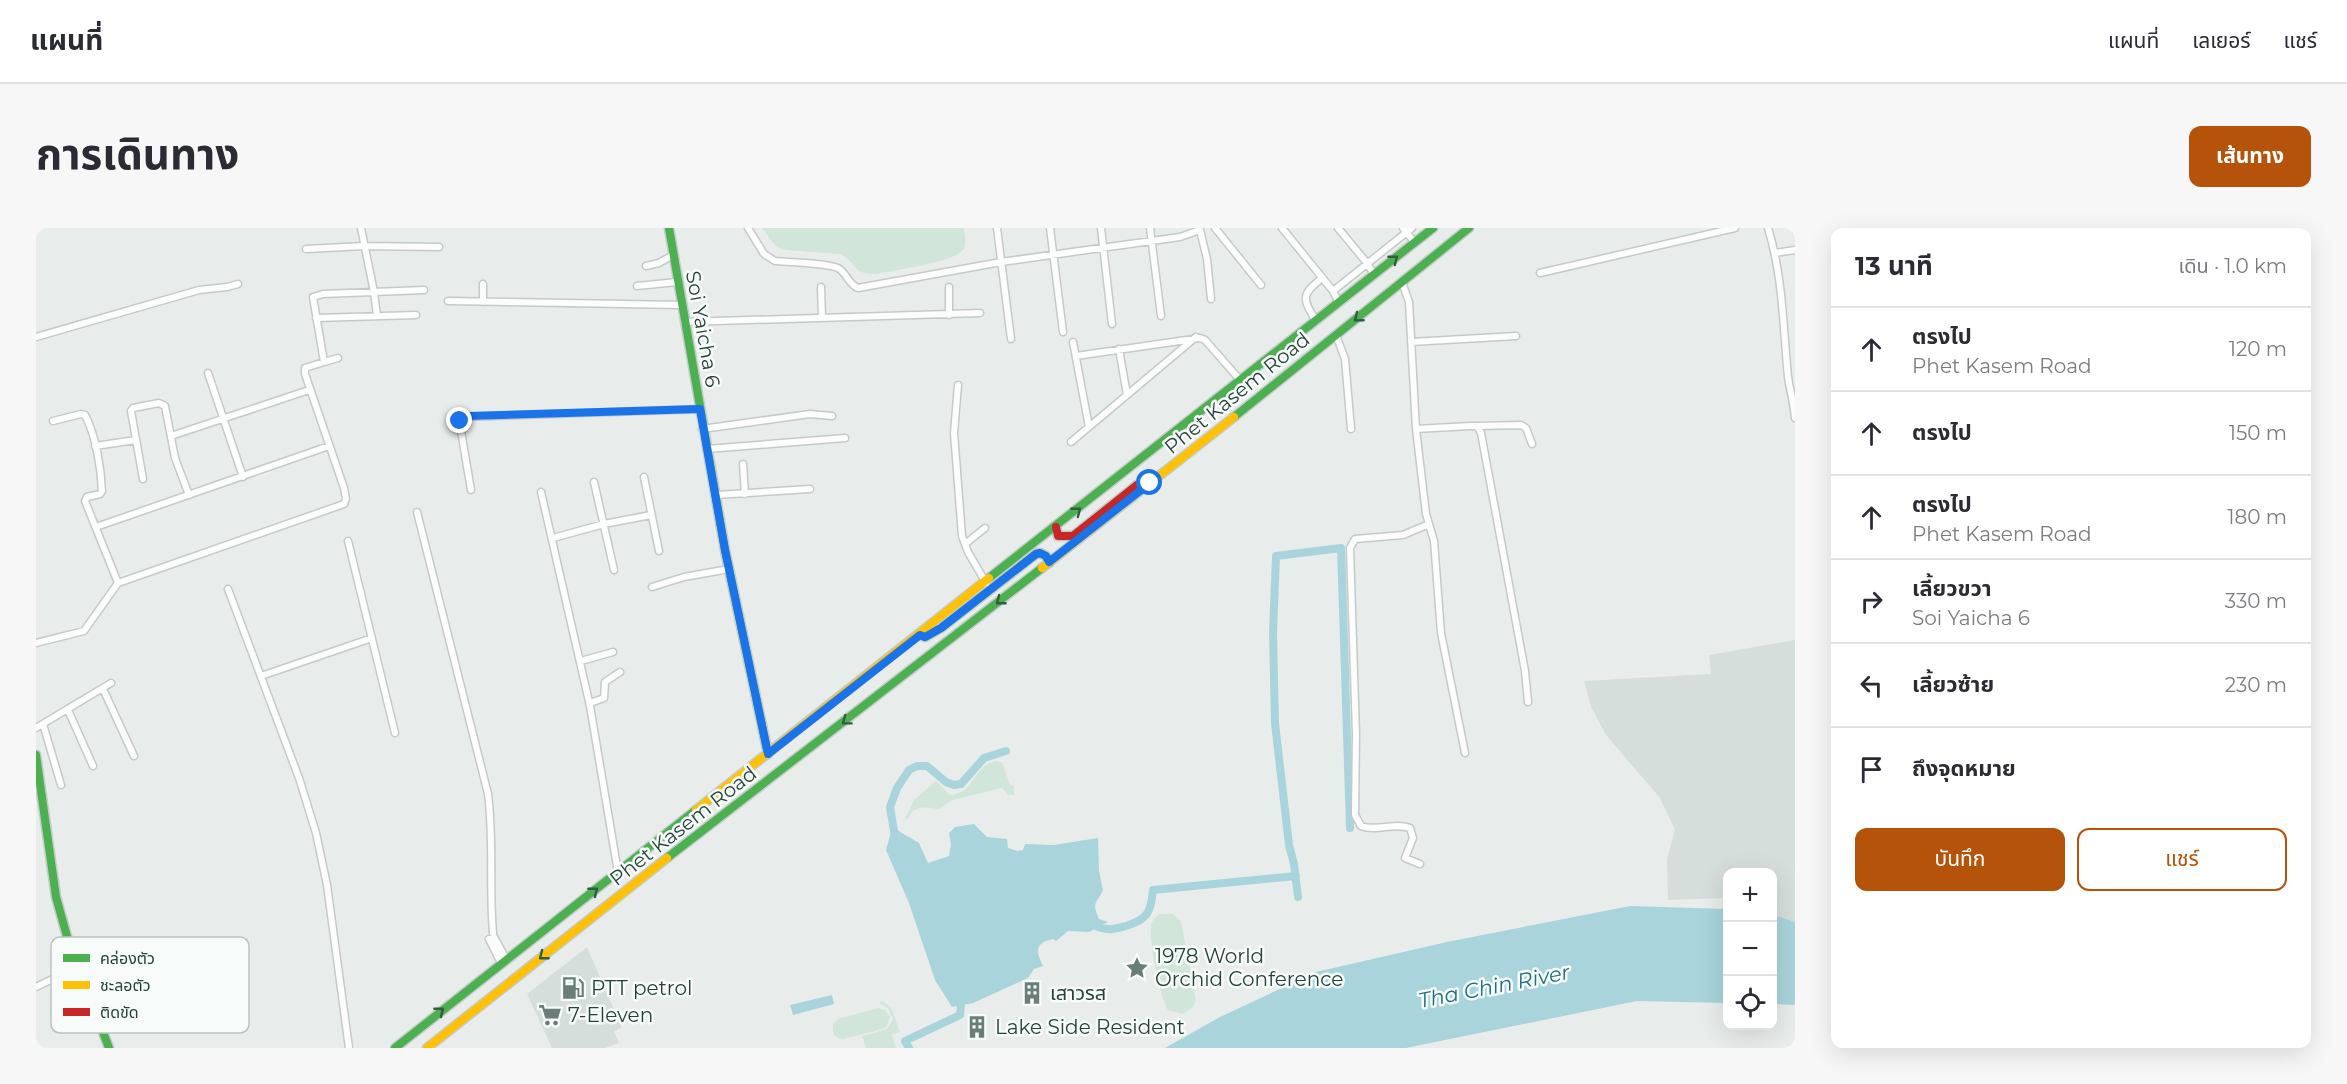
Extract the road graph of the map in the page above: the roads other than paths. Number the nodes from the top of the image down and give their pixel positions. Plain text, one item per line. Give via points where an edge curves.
1 (361, 228) edge
2 (678, 228) edge
3 (748, 228) edge
4 (997, 228) edge
5 (1050, 228) edge
6 (1101, 228) edge
7 (1150, 228) edge
8 (1215, 228) edge
9 (1282, 228) edge
10 (1338, 228) edge
11 (1433, 228) edge
12 (1469, 228) edge
13 (1735, 228) edge
14 (1768, 228) edge
15 (1201, 229) edge
16 (1407, 230) edge
17 (670, 231) edge
18 (1151, 240) junction
19 (1414, 243) junction
20 (364, 246) junction
21 (439, 247) dead end
22 (1104, 247) junction
23 (306, 249) dead end
24 (1795, 250) edge
25 (1775, 253) junction
26 (1054, 254) junction
27 (674, 255) junction
28 (1001, 262) junction
29 (1367, 263) junction
30 (646, 266) dead end
31 (1540, 273) dead end
32 (1374, 275) junction
33 (1322, 278) junction
34 (677, 282) junction
35 (1402, 282) junction
36 (238, 284) dead end
37 (483, 284) dead end
38 (1261, 285) dead end
39 (636, 286) dead end
40 (821, 287) dead end
41 (949, 287) dead end
42 (424, 290) dead end
43 (1333, 291) junction
44 (374, 292) junction
45 (1211, 299) dead end
46 (448, 301) dead end
47 (483, 302) junction
48 (1339, 303) junction
49 (682, 305) junction
50 (980, 313) dead end
51 (416, 315) dead end
52 (949, 315) junction
53 (377, 316) junction
54 (1161, 316) dead end
55 (316, 318) junction
56 (822, 318) junction
57 (1316, 321) junction
58 (684, 322) junction
59 (1112, 324) dead end
60 (1063, 332) dead end
61 (1336, 335) junction
62 (1516, 336) dead end
63 (36, 337) edge
64 (1196, 338) junction
65 (1011, 339) dead end
66 (1073, 342) dead end
67 (1411, 342) junction
68 (1119, 350) junction
69 (1076, 356) junction
70 (338, 358) dead end
71 (324, 362) junction
72 (208, 373) dead end
73 (1241, 381) junction
74 (958, 385) dead end
75 (309, 390) junction
76 (1127, 395) junction
77 (700, 409) junction
78 (832, 416) dead end
79 (223, 418) junction
80 (1795, 418) edge
81 (53, 421) dead end
82 (1477, 426) junction
83 (1089, 427) junction
84 (702, 429) junction
85 (1351, 429) dead end
86 (1416, 429) junction
87 (171, 436) junction
88 (845, 438) dead end
89 (136, 440) junction
90 (1071, 442) dead end
91 (1532, 444) dead end
92 (95, 446) junction
93 (329, 446) junction
94 (707, 449) junction
95 (743, 464) dead end
96 (243, 477) junction
97 (644, 477) dead end
98 (143, 479) dead end
99 (594, 482) dead end
100 (1150, 483) junction
101 (810, 489) dead end
102 (471, 490) dead end
103 (541, 492) dead end
104 (745, 494) junction
105 (189, 495) junction
106 (716, 495) junction
107 (417, 512) dead end
108 (651, 515) junction
109 (604, 524) junction
110 (1429, 524) junction
111 (96, 527) junction
112 (1056, 527) junction
113 (985, 528) dead end
114 (553, 538) junction
115 (348, 541) dead end
116 (965, 544) junction
117 (659, 551) dead end
118 (1049, 562) junction
119 (729, 569) junction
120 (615, 570) dead end
121 (118, 583) junction
122 (986, 583) junction
123 (652, 587) dead end
124 (228, 589) dead end
125 (920, 635) junction
126 (372, 638) junction
127 (36, 643) edge
128 (613, 652) dead end
129 (581, 661) junction
130 (620, 672) dead end
131 (261, 676) junction
132 (111, 683) dead end
133 (103, 689) junction
134 (1528, 702) dead end
135 (590, 703) junction
136 (68, 710) junction
137 (44, 724) junction
138 (36, 728) edge
139 (395, 733) dead end
140 (1465, 753) dead end
141 (768, 754) junction
142 (36, 755) edge
143 (134, 756) dead end
144 (93, 766) dead end
145 (61, 785) dead end
146 (1420, 864) dead end
147 (618, 872) junction
148 (68, 937) edge
149 (503, 961) junction
150 (51, 980) edge
151 (36, 987) edge
152 (104, 1033) edge
153 (109, 1048) edge
154 (349, 1048) edge
155 (394, 1048) edge
156 (427, 1048) edge

1 - 20 street
2 - 17 street
3 - 28 street via 768,259 836,267 858,288
4 - 28 street
5 - 26 street
6 - 22 street
7 - 18 street
8 - 38 street
9 - 33 street
10 - 29 street
11 - 19 main road, Phet Kasem Road
12 - 35 main road, Phet Kasem Road
13 - 31 street
14 - 25 street
15 - 18 street via 1189,235
15 - 45 street
16 - 19 street
16 - 29 street
17 - 27 main road, Soi Yaicha 6
18 - 22 street
18 - 54 street
32 -> 19 main road, Phet Kasem Road
20 - 21 street
20 - 23 street
20 - 44 street
22 - 26 street
22 - 59 street
24 - 25 street
25 - 80 street
26 - 28 street
26 - 60 street
27 - 30 street
27 - 34 main road, Soi Yaicha 6
28 - 65 street
29 - 32 street
29 - 43 street
32 - 48 main road, Phet Kasem Road
33 - 43 street
33 - 57 street via 1305,295
34 - 39 street
34 - 49 main road, Soi Yaicha 6
35 -> 61 main road, Phet Kasem Road
35 - 67 street via 1409,302
36 - 63 street via 199,290
37 - 47 street
40 - 56 street
41 - 52 street
42 - 44 street
43 - 48 street
44 - 53 street
44 - 55 street via 317,294 312,301
46 - 47 street
47 - 49 street
48 - 57 main road, Phet Kasem Road
49 - 58 main road, Soi Yaicha 6
50 - 52 street
51 - 53 street
52 - 56 street
53 - 55 street
55 - 71 street
56 - 58 street
57 - 73 main road, Phet Kasem Road
58 - 77 main road, Soi Yaicha 6
61 - 85 street via 1345,359
61 - 100 main road, Phet Kasem Road
62 - 67 street
64 - 68 street
64 - 73 street via 1204,340
64 - 76 street
66 - 69 street
67 - 86 street
68 - 69 street
68 - 76 street
69 - 83 street
70 - 71 street
71 - 75 street via 305,368
72 - 79 street
112 -> 73 main road, Phet Kasem Road
74 - 116 street via 954,433
75 - 79 street
75 - 93 street
76 - 83 street
77 - 84 main road, Soi Yaicha 6
77 - 102 street via 462,417
78 - 84 street via 810,414
79 - 87 street
79 - 96 street
81 - 92 street via 85,415
82 - 86 street
82 - 91 street via 1521,425
82 - 134 street
83 - 90 street
84 - 94 main road, Soi Yaicha 6
86 - 110 street
87 - 89 street via 165,406 159,403 130,411
87 - 105 street via 178,471
88 - 94 street
89 - 92 street
89 - 98 street
92 - 111 street via 102,491 85,501
93 - 96 street
93 - 121 street via 346,499 339,508
94 - 106 main road, Soi Yaicha 6
95 - 104 street
96 - 105 street
97 - 108 street
99 - 109 street
100 - 112 main road via 1137,485 1073,536 1058,536
100 - 118 main road, Phet Kasem Road
101 - 104 street
103 - 114 street
104 - 106 street
105 - 111 street
106 - 119 main road, Soi Yaicha 6
107 - 149 street via 488,794 491,936
108 - 109 street
108 - 117 street
109 - 114 street
109 - 120 street
110 - 140 street via 1434,541 1441,633
110 - 146 street via 1403,535 1354,539 1350,548 1355,815 1361,826 1367,828 1410,828 1413,838 1405,858
111 - 121 street
112 - 122 main road, Phet Kasem Road
113 - 116 street
114 - 129 street
115 - 126 street
116 - 122 street
118 - 125 main road via 1046,556 1036,554 941,628 925,637
118 -> 156 main road, Phet Kasem Road
119 - 123 street
119 - 141 main road, Soi Yaicha 6
121 - 127 street via 84,631
122 - 125 main road, Phet Kasem Road
124 - 131 street
125 - 141 main road, Phet Kasem Road
126 - 131 street
126 - 139 street
128 - 129 street
129 - 135 street
130 - 135 street via 604,682 606,697
131 - 154 street via 316,833
132 - 133 street
133 - 136 street
133 - 143 street
135 - 147 street
136 - 137 street
136 - 144 street
137 - 138 street
137 - 145 street
141 - 147 main road, Phet Kasem Road
142 - 148 main road via 56,897
149 -> 147 main road, Phet Kasem Road
155 -> 149 main road, Phet Kasem Road
150 - 151 street
152 - 153 main road

